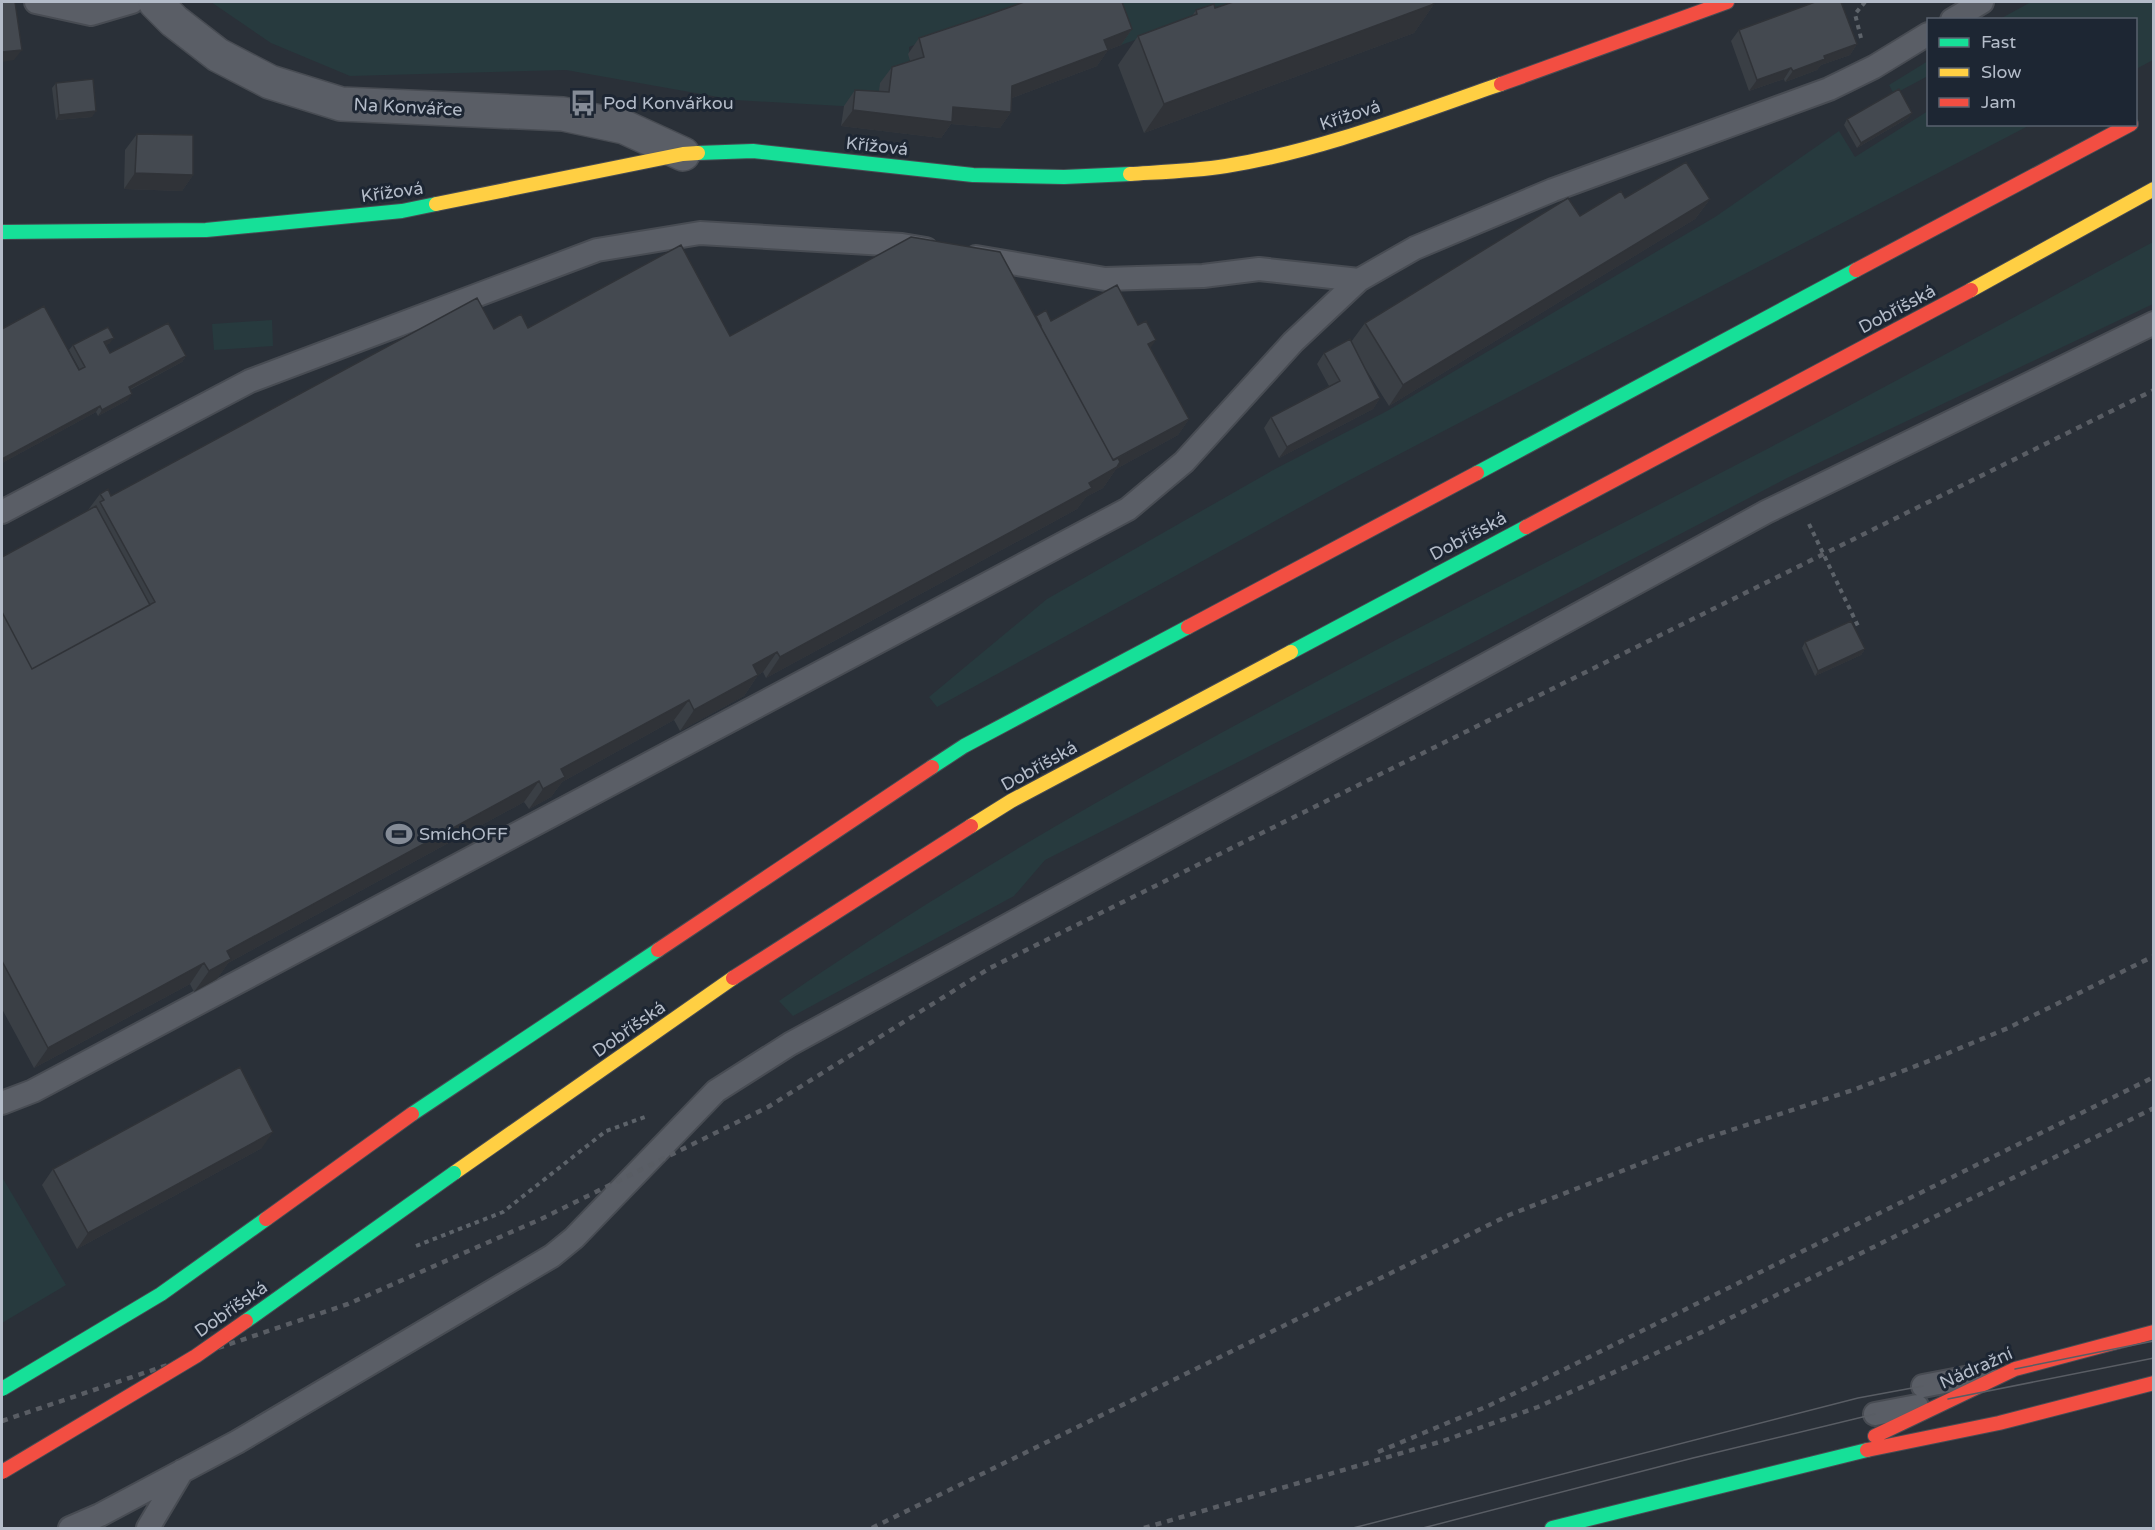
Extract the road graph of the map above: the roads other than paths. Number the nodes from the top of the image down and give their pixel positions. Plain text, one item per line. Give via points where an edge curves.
1 (36, 2) edge
2 (132, 2) edge
3 (155, 2) edge
4 (1727, 2) edge
5 (1982, 2) edge
6 (1955, 18) edge
7 (1927, 35) edge
8 (2127, 126) edge
9 (683, 154) junction
10 (2154, 189) edge
11 (2, 232) edge
12 (1359, 280) junction
13 (2154, 323) edge
14 (2, 512) edge
15 (2, 1103) edge
16 (2154, 1332) edge
17 (2014, 1369) junction
18 (2154, 1383) edge
19 (1923, 1386) dead end
20 (2, 1389) edge
21 (1948, 1399) junction
22 (1875, 1414) dead end
23 (1821, 1460) junction
24 (182, 1471) junction
25 (2, 1472) edge
26 (70, 1528) edge
27 (148, 1528) edge
28 (1552, 1528) edge

1 - 2 lane via 91,14
3 - 9 street, Na Konvářce via 218,55 270,82 341,104 563,114 624,127
4 - 9 main road, Křížová via 1354,134 1226,166 1053,177 973,175 753,151
5 - 6 lane
7 - 12 lane via 1829,90 1553,190 1415,248
8 - 20 main road, bridge via 964,746 412,1114 161,1294
9 - 11 main road, Křížová via 402,211 206,230
10 - 25 main road, Dobříšská, bridge via 1011,801 721,986 196,1356
12 - 14 lane via 1259,269 1105,279 902,245 700,233 597,250 250,381
12 - 15 lane via 1293,342 1184,462 1128,509 33,1091
13 - 24 lane via 1796,496 790,1044 716,1091 552,1256
16 - 17 main road, Nádražní
17 - 19 lane
17 - 21 main road, Nádražní
18 - 23 main road, Nádražní via 1999,1423
21 - 22 lane
21 - 23 main road, Nádražní
23 - 28 main road, Nádražní
24 - 26 lane
24 - 27 lane

